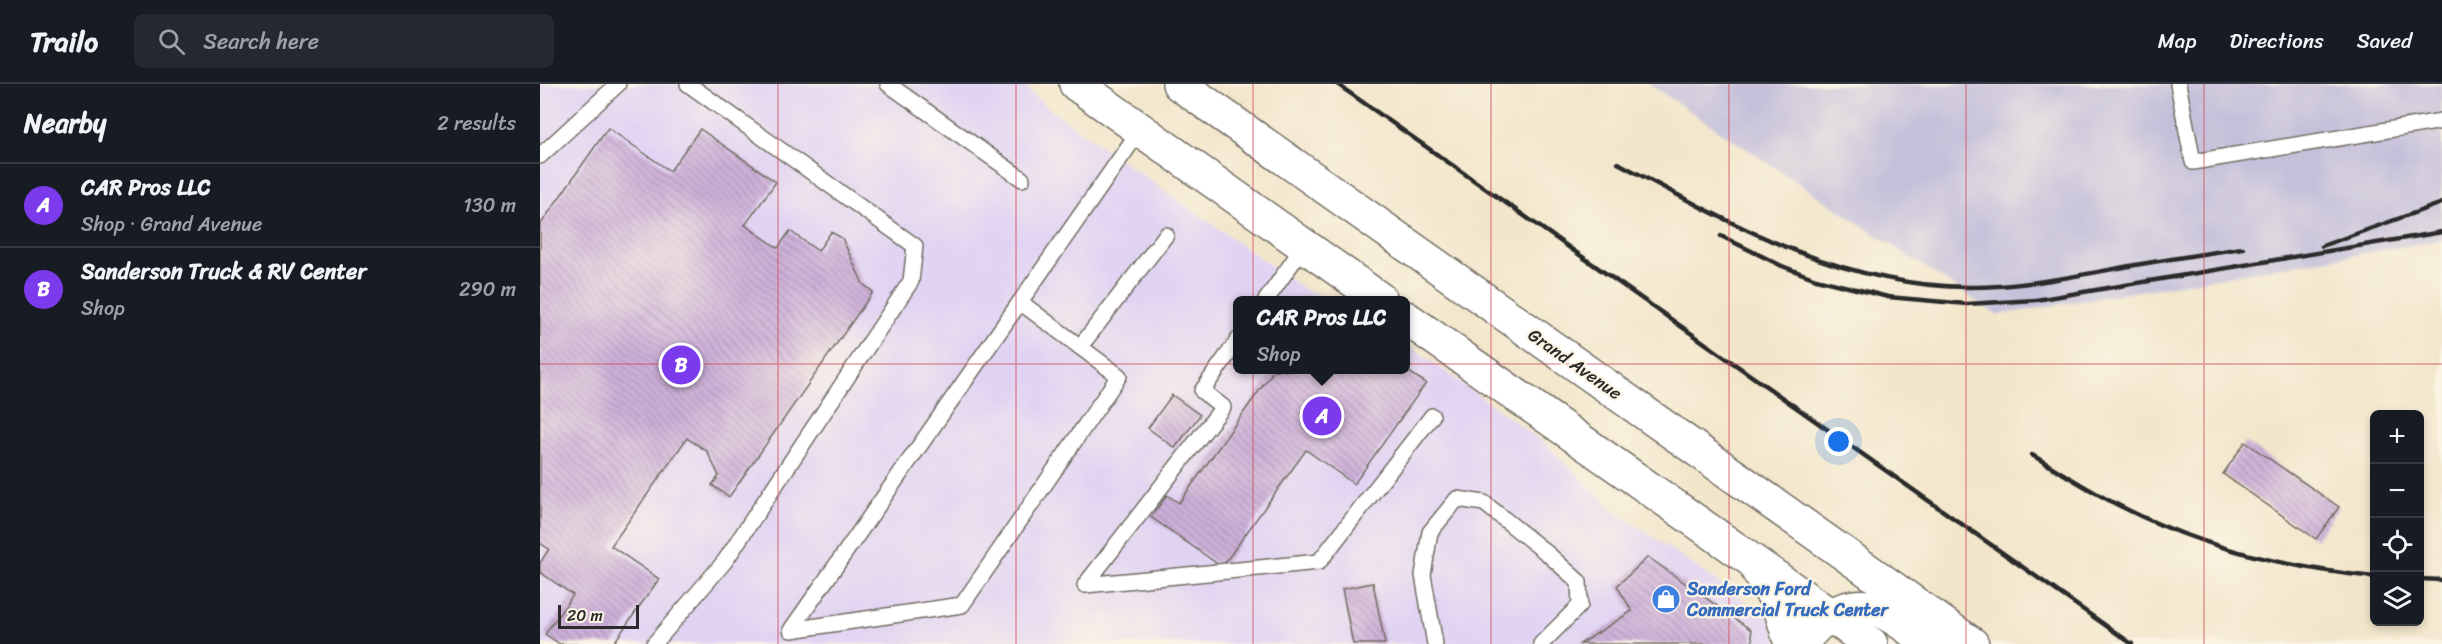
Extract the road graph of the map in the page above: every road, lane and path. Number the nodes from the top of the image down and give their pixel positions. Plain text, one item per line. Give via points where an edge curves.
1 (618, 84) edge
2 (687, 84) edge
3 (888, 84) edge
4 (1076, 84) edge
5 (1179, 84) edge
6 (2178, 84) edge
7 (2442, 121) edge
8 (1140, 130) junction
9 (540, 156) edge
10 (1023, 179) dead end
11 (1166, 235) dead end
12 (1304, 246) junction
13 (1269, 296) edge
14 (1376, 296) edge
15 (1020, 302) junction
16 (1410, 321) edge
17 (1080, 347) junction
18 (1233, 347) edge
19 (1432, 416) dead end
20 (1738, 550) junction
21 (1830, 616) junction
22 (654, 644) edge
23 (1435, 644) edge
24 (1541, 644) edge
25 (1791, 644) edge
26 (1802, 644) edge
27 (1871, 644) edge
28 (1930, 644) edge
29 (1972, 644) edge

1 - 9 lane
2 - 22 lane via 915,246 912,281 724,561
3 - 10 lane
4 - 8 highway
5 - 29 highway, Grand Avenue
6 - 7 lane via 2193,162
8 - 12 highway
8 - 15 lane
11 - 17 lane
12 - 13 lane
12 - 14 highway
15 - 17 lane
15 - 17 lane via 791,630 962,605 1119,376
16 - 20 highway
18 - 19 lane via 1202,391 1223,407 1085,585 1319,562
20 - 21 highway
20 - 25 highway via 1770,588
21 - 26 highway via 1815,626
21 - 27 highway
21 - 28 highway via 1848,608 1878,609
23 - 24 lane via 1423,575 1430,532 1457,499 1484,502 1579,582 1580,605

